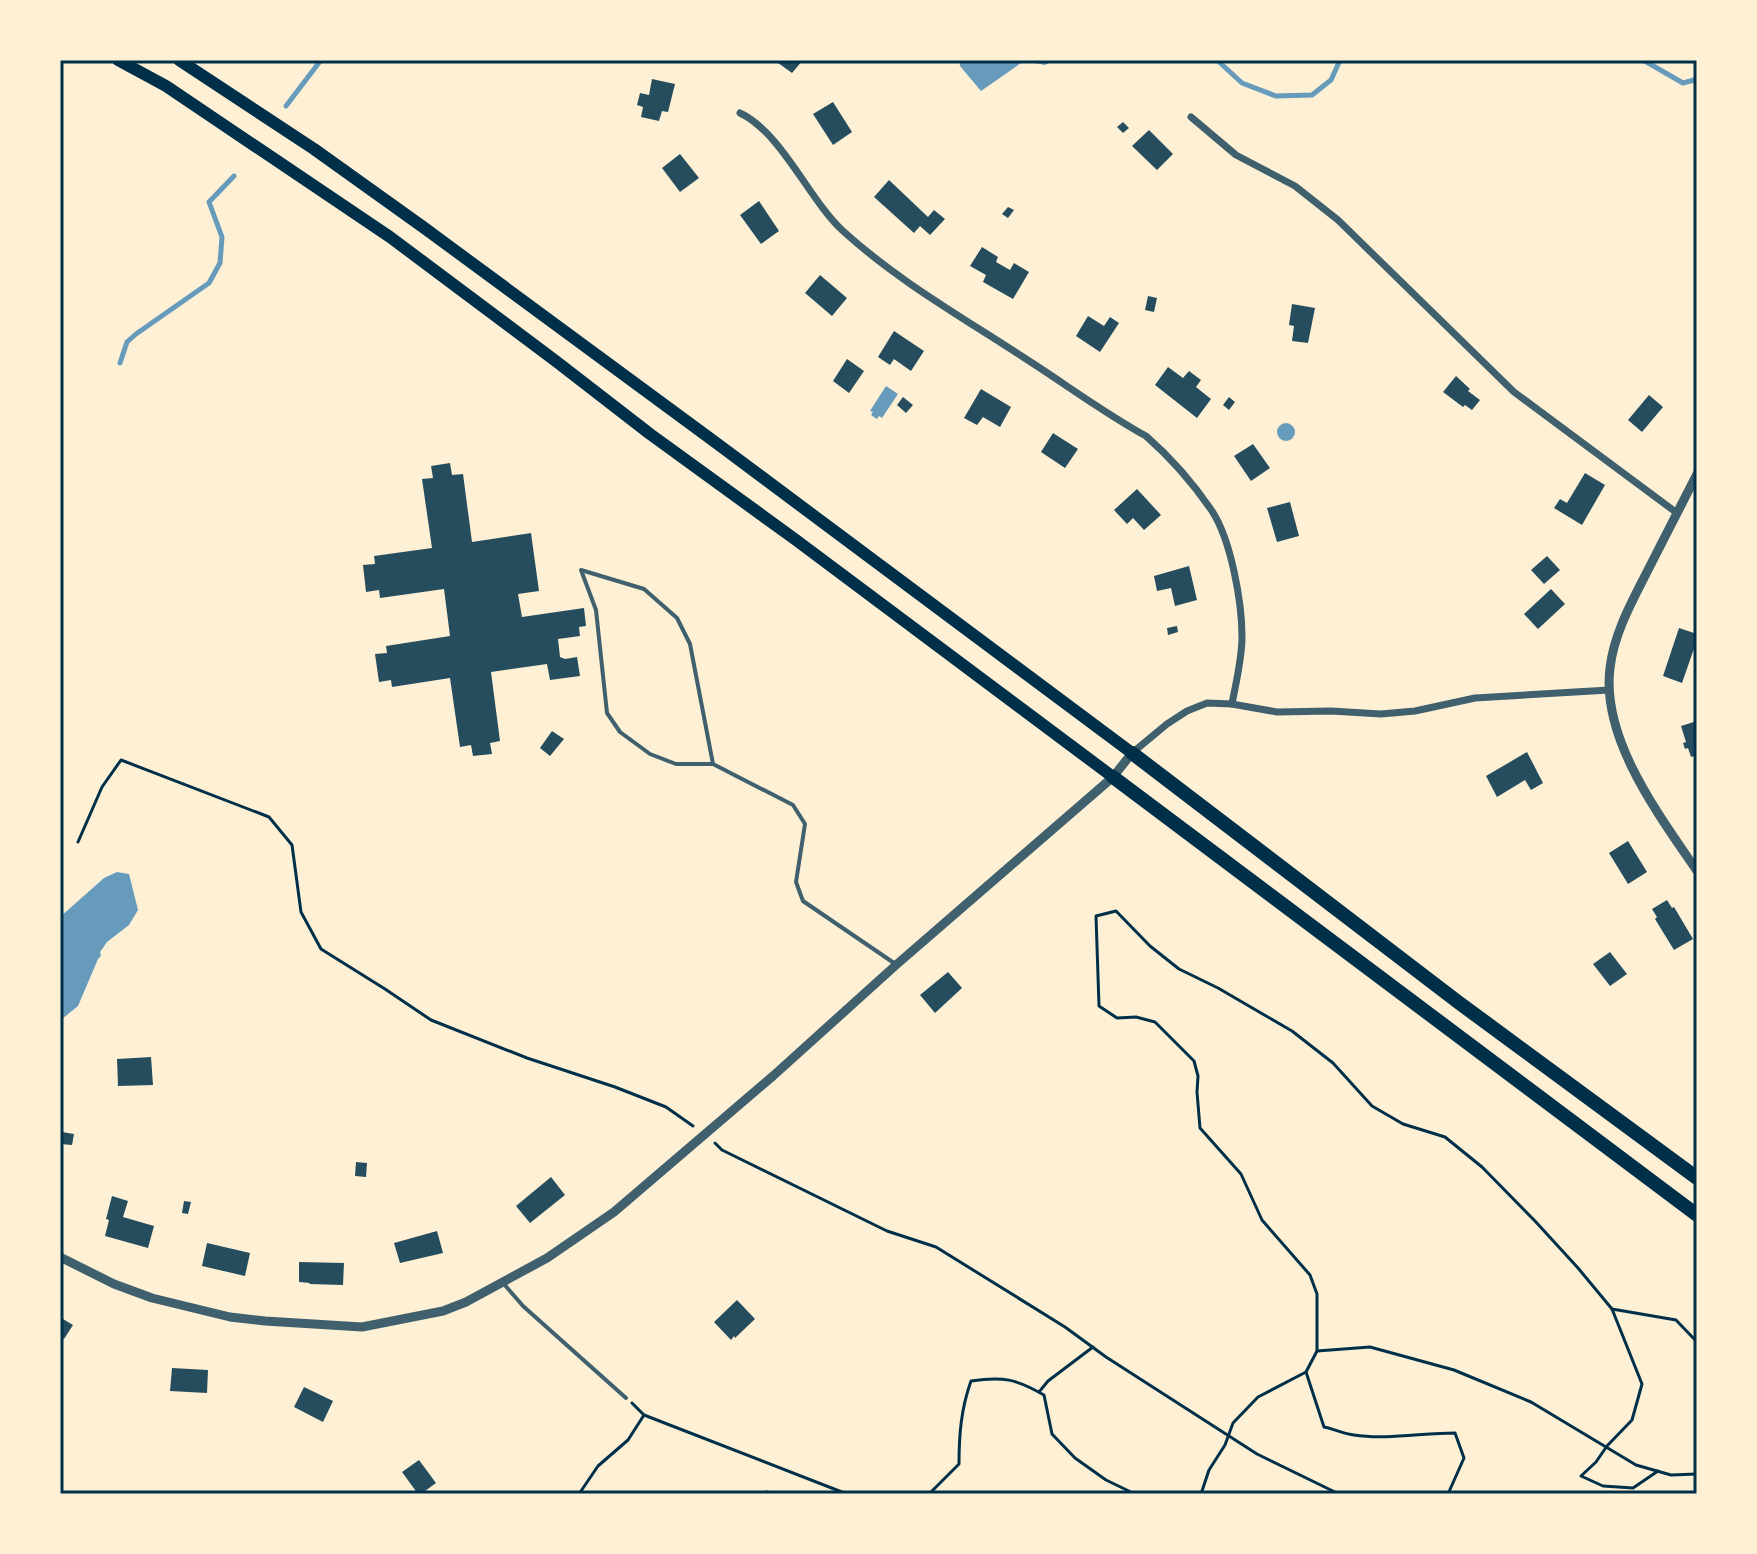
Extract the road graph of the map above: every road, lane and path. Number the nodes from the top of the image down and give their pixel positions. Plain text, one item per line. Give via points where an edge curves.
1 (118, 60) edge
2 (179, 60) edge
3 (740, 113) dead end
4 (1191, 117) dead end
5 (1697, 474) edge
6 (1677, 513) junction
7 (1609, 690) junction
8 (1232, 704) junction
9 (1132, 753) junction
10 (713, 764) junction
11 (1113, 777) junction
12 (78, 842) dead end
13 (1697, 871) edge
14 (896, 965) junction
15 (705, 1134) junction
16 (1697, 1178) edge
17 (1697, 1215) edge
18 (60, 1257) edge
19 (503, 1283) junction
20 (1612, 1309) junction
21 (1697, 1342) edge
22 (1093, 1347) junction
23 (1317, 1351) junction
24 (1306, 1372) junction
25 (1039, 1392) junction
26 (626, 1398) joint
27 (644, 1415) junction
28 (1228, 1436) junction
29 (1607, 1446) junction
30 (1658, 1471) junction
31 (1697, 1474) edge
32 (579, 1494) edge
33 (756, 1494) edge
34 (777, 1494) edge
35 (847, 1494) edge
36 (929, 1494) edge
37 (1135, 1494) edge
38 (1201, 1494) edge
39 (1339, 1494) edge
40 (1448, 1494) edge

1 - 11 highway via 166,86 390,237
2 - 9 highway via 423,227
3 - 8 street via 768,135 841,229 871,254 937,304 1146,436 1171,458 1213,512 1235,577 1242,638
4 - 6 street via 1236,155 1295,186 1338,220 1514,392
5 - 6 street
6 - 7 street via 1619,633
7 - 8 street via 1475,698 1381,714 1277,712
7 - 13 street via 1616,728 1642,787
8 - 9 street via 1207,703 1187,711
9 - 11 street
9 - 16 highway
10 - 10 lane via 690,644 677,618 644,589 581,570 596,610 607,713 620,732 650,754 676,764
10 - 14 lane via 793,805 805,824 796,882 803,901
11 - 14 street
11 - 17 highway
12 - 15 path via 102,787 121,760 269,817 292,845 301,912 321,949 431,1020 666,1107
14 - 15 street
15 - 19 street via 614,1212
15 - 22 path via 722,1150 844,1211 936,1247
18 - 19 street via 152,1298 230,1317 362,1327 443,1311
19 - 26 lane
20 - 21 path via 1676,1320
20 - 23 path via 1535,1221 1445,1137 1403,1124 1372,1106 1333,1063 1292,1031 1179,969 1116,911 1096,916 1099,1006 1117,1018 1155,1022 1194,1061 1200,1128 1241,1174 1262,1220 1310,1275 1317,1294
20 - 29 path via 1642,1384 1632,1420
22 - 25 path
22 - 28 path
23 - 24 path
23 - 29 path via 1370,1347 1454,1370 1531,1402
24 - 28 path via 1258,1397
24 - 40 path via 1324,1427 1381,1437 1455,1433 1464,1458
25 - 36 path via 995,1377 971,1381 963,1403 959,1464
25 - 37 path via 1052,1434 1075,1458
26 - 27 path
27 - 32 path
27 - 35 path
28 - 38 path
28 - 39 path
29 - 30 path via 1636,1465
29 - 30 path via 1581,1476 1603,1486 1633,1488
30 - 31 path
33 - 34 path

